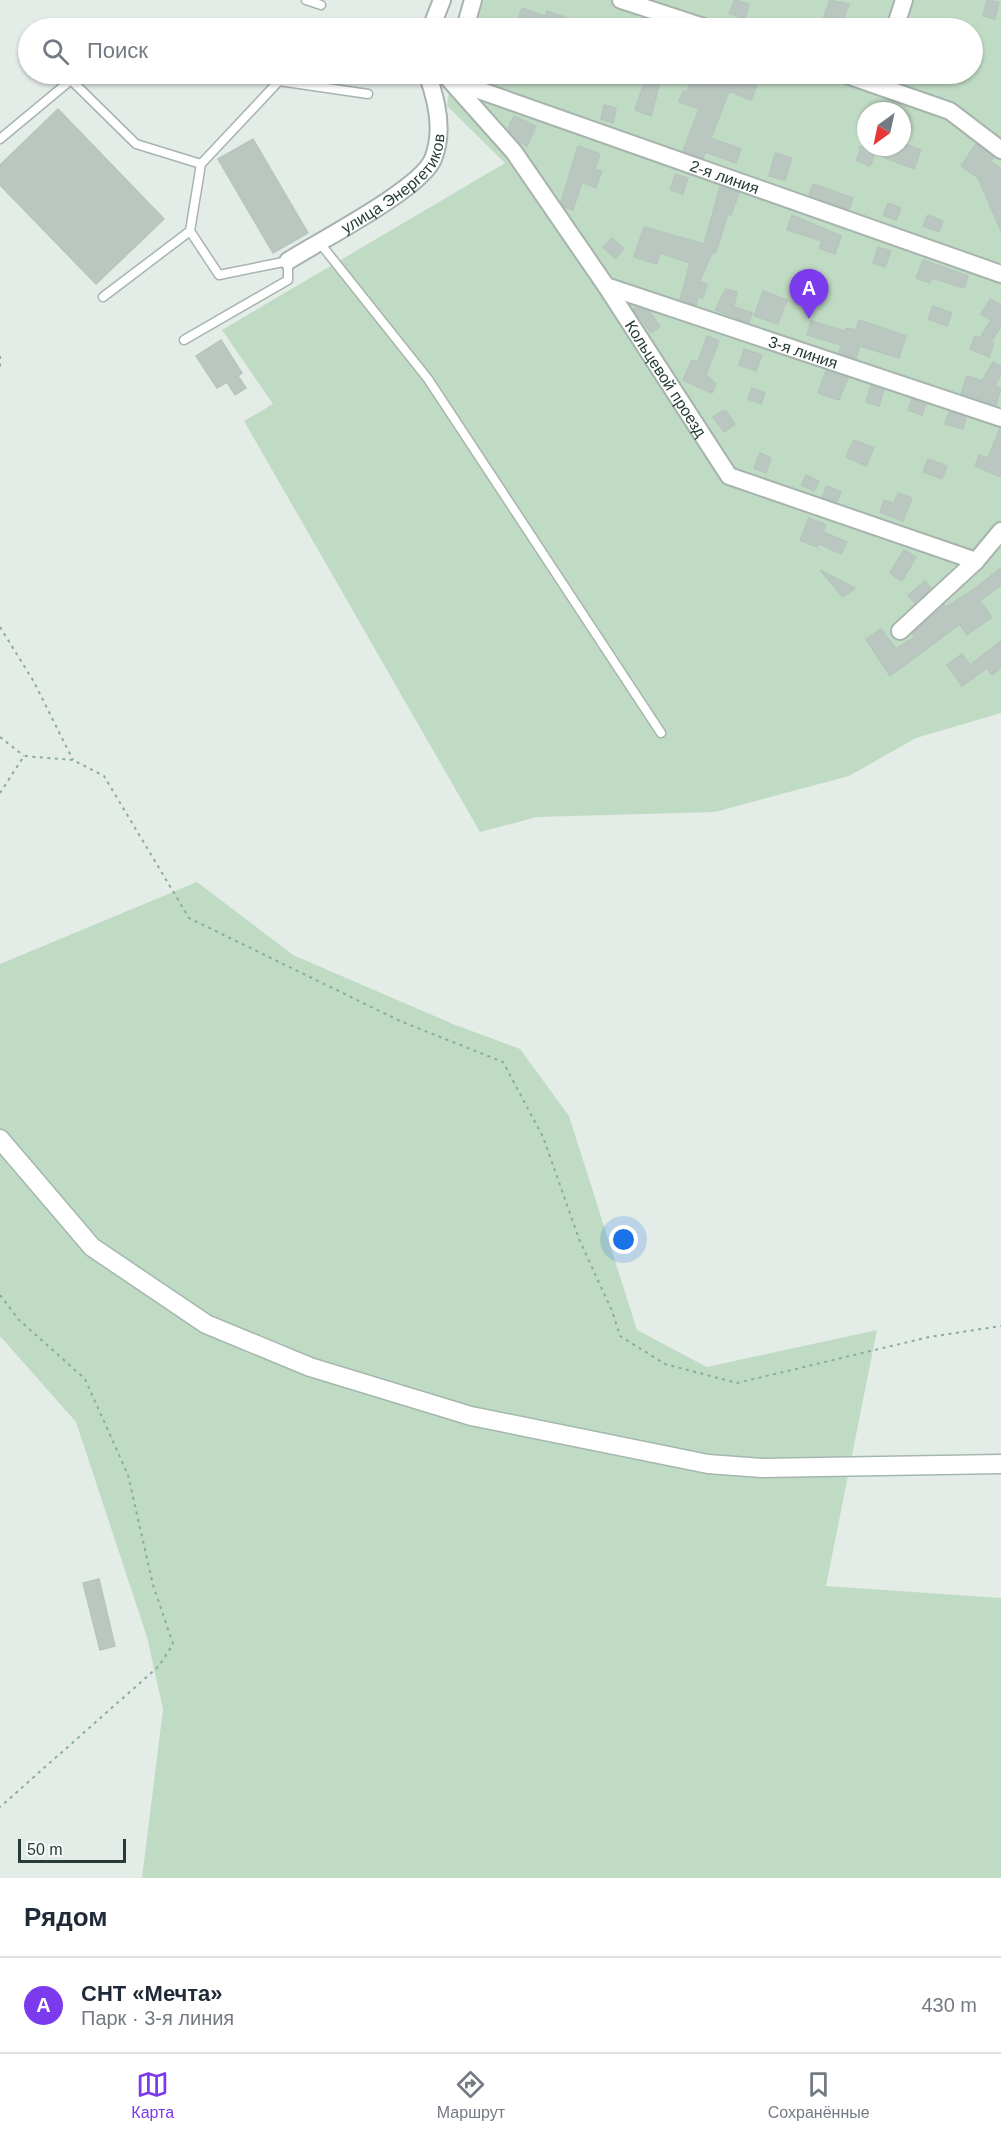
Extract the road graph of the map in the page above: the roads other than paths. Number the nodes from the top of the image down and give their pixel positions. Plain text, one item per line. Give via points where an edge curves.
1 (306, 0) edge
2 (442, 0) edge
3 (473, 0) edge
4 (621, 0) edge
5 (904, 0) edge
6 (321, 5) dead end
7 (435, 18) edge
8 (468, 18) edge
9 (676, 18) edge
10 (898, 18) edge
11 (66, 84) edge
12 (75, 84) edge
13 (276, 84) edge
14 (301, 84) edge
15 (431, 84) edge
16 (457, 84) edge
17 (472, 84) edge
18 (889, 84) edge
19 (368, 93) dead end
20 (0, 139) edge
21 (1001, 150) edge
22 (201, 164) junction
23 (190, 231) junction
24 (319, 242) junction
25 (288, 261) junction
26 (1001, 274) edge
27 (606, 286) junction
28 (103, 297) dead end
29 (184, 340) dead end
30 (1001, 418) edge
31 (1001, 531) edge
32 (976, 561) junction
33 (900, 631) dead end
34 (661, 733) dead end
35 (0, 1140) edge
36 (1001, 1464) edge

1 - 6 lane
2 - 7 street
3 - 8 street
4 - 9 street
5 - 10 street
11 - 20 lane
12 - 22 lane via 136,144
13 - 22 lane
14 - 19 lane
15 - 24 street, улица Энергетиков via 440,132 433,160 411,185
16 - 27 street, Кольцевой проезд via 514,152
17 - 26 street, 2-я линия
18 - 21 street via 950,111
22 - 23 lane
23 - 25 lane via 219,275
23 - 28 lane
24 - 25 street, улица Энергетиков
24 - 34 lane via 428,380
25 - 29 lane via 288,280 277,289
27 - 30 street, 3-я линия
27 - 32 street, Кольцевой проезд via 729,476
31 - 32 street
32 - 33 street
35 - 36 street via 92,1247 206,1324 310,1367 471,1416 708,1464 762,1468

